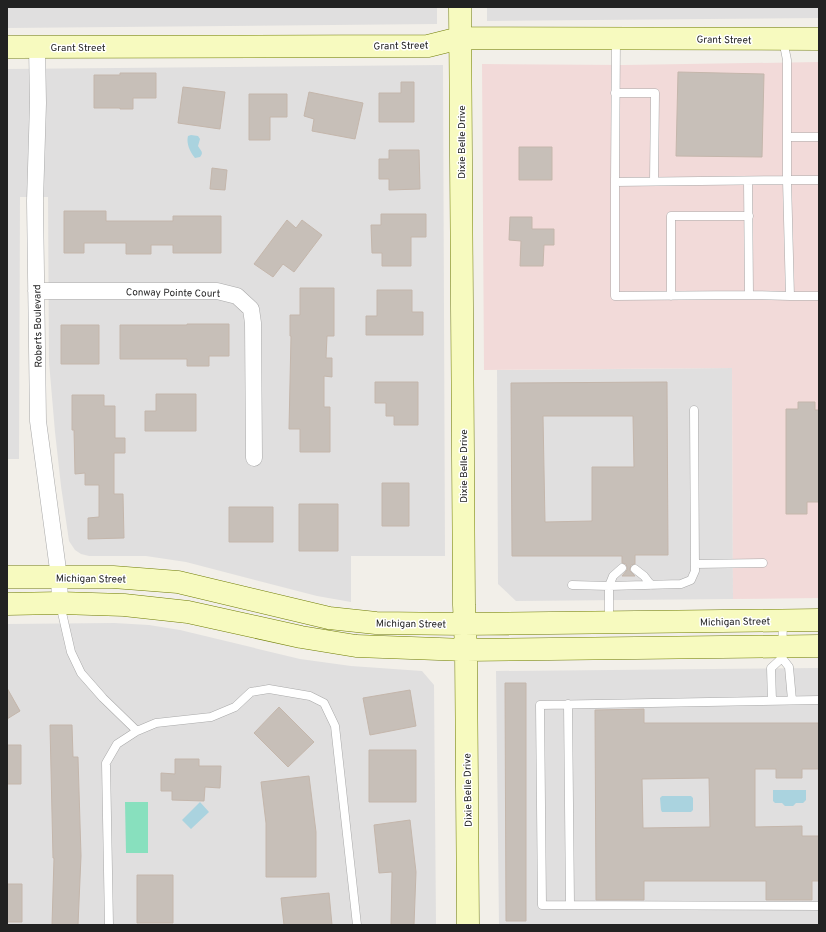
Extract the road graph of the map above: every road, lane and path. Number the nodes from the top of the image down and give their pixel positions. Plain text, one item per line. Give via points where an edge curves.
1 (460, 7) edge
2 (460, 38) junction
3 (616, 38) junction
4 (783, 39) junction
5 (819, 39) edge
6 (7, 47) edge
7 (37, 47) junction
8 (615, 93) junction
9 (787, 137) junction
10 (819, 137) edge
11 (787, 180) junction
12 (819, 180) edge
13 (654, 181) junction
14 (748, 181) junction
15 (615, 182) junction
16 (748, 216) junction
17 (36, 291) junction
18 (749, 295) junction
19 (671, 296) junction
20 (790, 296) junction
21 (819, 296) edge
22 (694, 410) dead end
23 (254, 458) dead end
24 (763, 563) dead end
25 (695, 564) junction
26 (622, 568) dead end
27 (635, 569) dead end
28 (7, 577) edge
29 (59, 577) junction
30 (572, 585) dead end
31 (651, 585) junction
32 (609, 586) junction
33 (60, 603) junction
34 (7, 604) edge
35 (783, 620) junction
36 (819, 620) edge
37 (609, 622) junction
38 (464, 624) junction
39 (819, 646) edge
40 (466, 650) junction
41 (782, 652) junction
42 (792, 700) junction
43 (819, 700) edge
44 (772, 701) junction
45 (568, 704) junction
46 (137, 731) junction
47 (570, 905) junction
48 (819, 906) edge
49 (109, 925) edge
50 (357, 925) edge
51 (468, 925) edge

1 - 2 street, Dixie Belle Drive
2 - 3 street, Grant Street
2 - 7 street, Grant Street via 428,46
2 - 38 street, Dixie Belle Drive
3 - 4 street, Grant Street
3 - 8 lane
4 - 5 street, Grant Street
4 - 9 lane via 787,60
6 - 7 street, Grant Street
7 - 17 street, Roberts Boulevard
8 - 13 lane via 655,93
8 - 15 lane
9 - 10 lane
9 - 11 lane
11 - 12 lane
11 - 14 lane
11 - 20 lane
13 - 14 lane
13 - 15 lane
14 - 16 lane
15 - 19 lane via 615,296
16 - 18 lane
16 - 19 lane via 671,216
17 - 23 street, Conway Pointe Court via 217,291 237,296 251,309 254,323
17 - 29 street, Roberts Boulevard via 38,420
18 - 19 lane
18 - 20 lane
20 - 21 lane
22 - 25 lane
24 - 25 lane
25 - 31 lane via 691,580 681,584
26 - 32 lane via 613,576
27 - 31 lane
28 - 29 street, Michigan Street
29 - 33 street, Roberts Boulevard
29 - 38 street, Michigan Street via 113,577 178,582 329,618 376,623
30 - 32 lane
31 - 32 lane
32 - 37 lane
33 - 34 street
33 - 40 street via 124,605 188,612 301,637 356,646
33 - 46 lane via 71,652 81,673
35 - 36 street, Michigan Street
35 - 37 street, Michigan Street
35 - 41 lane
37 - 38 street, Michigan Street
38 - 40 street, Dixie Belle Drive
39 - 41 street
40 - 41 street
40 - 51 street, Dixie Belle Drive
41 - 42 lane via 789,666
41 - 44 lane via 771,668
42 - 43 lane
42 - 44 lane
44 - 45 lane
45 - 47 lane
45 - 47 lane via 540,705 542,905
46 - 49 lane via 117,744 106,763
46 - 50 lane via 156,722 212,717 235,706 251,692 269,689 310,696 324,703 335,726
47 - 48 lane

